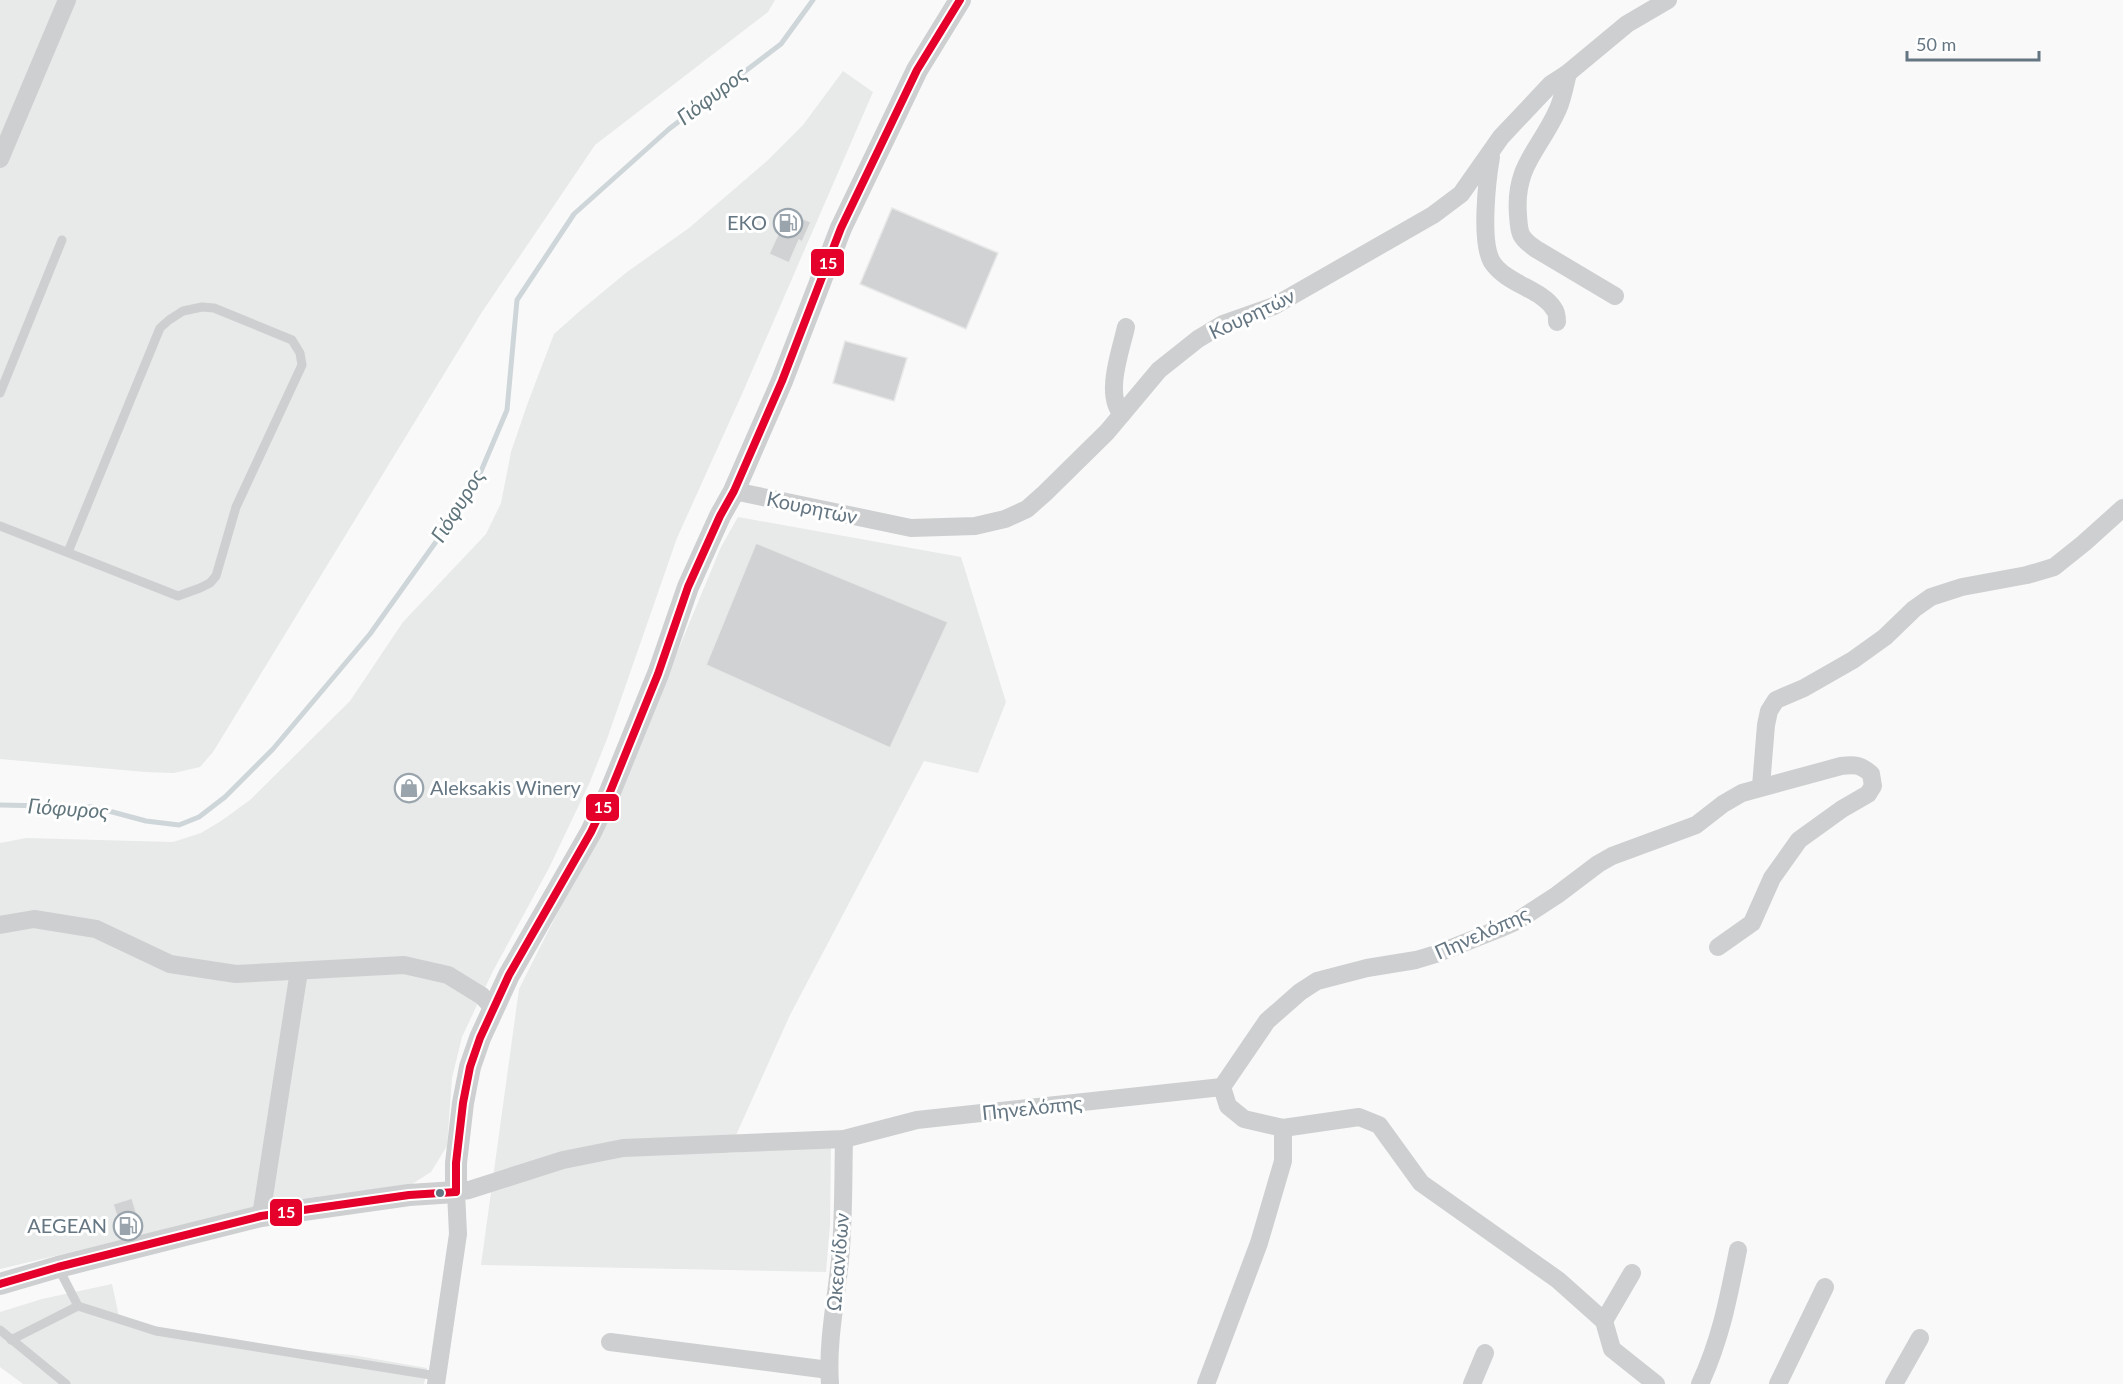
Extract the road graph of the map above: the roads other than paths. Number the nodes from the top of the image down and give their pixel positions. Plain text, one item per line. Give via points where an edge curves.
1 (67, 0) edge
2 (960, 0) edge
3 (1668, 0) edge
4 (1568, 74) junction
5 (1492, 149) junction
6 (0, 159) edge
7 (62, 240) dead end
8 (1615, 296) dead end
9 (1557, 322) dead end
10 (1126, 327) dead end
11 (0, 393) edge
12 (1122, 414) junction
13 (734, 491) junction
14 (2123, 508) edge
15 (0, 526) edge
16 (68, 552) junction
17 (1761, 786) junction
18 (0, 925) edge
19 (1718, 947) dead end
20 (299, 971) junction
21 (493, 1008) junction
22 (1222, 1087) junction
23 (1283, 1128) junction
24 (843, 1139) junction
25 (456, 1192) junction
26 (261, 1216) junction
27 (1738, 1250) dead end
28 (58, 1267) junction
29 (1632, 1273) dead end
30 (0, 1284) edge
31 (1825, 1287) dead end
32 (78, 1306) junction
33 (1604, 1321) junction
34 (0, 1330) edge
35 (1920, 1338) dead end
36 (11, 1340) junction
37 (610, 1342) dead end
38 (1485, 1353) dead end
39 (830, 1377) edge
40 (437, 1380) edge
41 (66, 1384) edge
42 (1206, 1384) edge
43 (1472, 1384) edge
44 (1656, 1384) edge
45 (1700, 1384) edge
46 (1778, 1384) edge
47 (1894, 1384) edge

1 - 6 street
2 - 13 street via 917,70 841,228 782,381
3 - 4 street, Κουρητών via 1627,24
4 - 5 street, Κουρητών via 1551,84
4 - 8 street via 1559,108 1525,164 1519,183 1519,232 1536,249
5 - 9 street via 1486,195 1489,256 1502,274 1548,302 1555,310
5 - 12 street, Κουρητών via 1461,194 1434,215 1274,306 1216,327 1159,370
7 - 11 lane
10 - 12 street via 1114,386 1115,402
12 - 13 street, Κουρητών via 1037,501 1013,516 985,525 911,528
13 - 21 street via 688,587 610,792
14 - 17 street via 2054,567 1931,597 1853,660 1776,700 1766,724
15 - 16 lane
16 - 16 lane via 178,596 210,583 216,576 237,507 302,365 292,340 214,308 192,308 168,320 160,328
17 - 19 street, Πηνελόπης via 1856,764 1872,774 1873,786 1868,794 1799,840 1772,878 1752,923
17 - 22 street, Πηνελόπης via 1723,804 1696,825 1612,856 1517,921 1426,957 1317,981 1267,1021
18 - 20 street via 34,919 96,929 170,964 236,975
20 - 21 street via 404,965 448,975 482,996
20 - 26 street
21 - 25 street via 470,1067 462,1104
22 - 23 street via 1228,1106 1244,1119
22 - 24 street, Πηνελόπης via 917,1120
23 - 33 street via 1359,1117 1379,1125 1421,1183 1558,1280
23 - 42 street via 1283,1161 1259,1243
24 - 25 street, Πηνελόπης via 623,1148 563,1160
24 - 39 street, Ωκεανίδων via 842,1228 828,1361
25 - 26 street
25 - 40 street via 458,1234
26 - 28 street
27 - 45 street via 1723,1327
28 - 30 street
28 - 32 lane
29 - 33 street
31 - 46 street
32 - 36 lane
32 - 40 lane via 156,1331
33 - 44 street via 1612,1349
34 - 36 lane
35 - 47 street
36 - 41 lane
37 - 39 street
38 - 43 street

